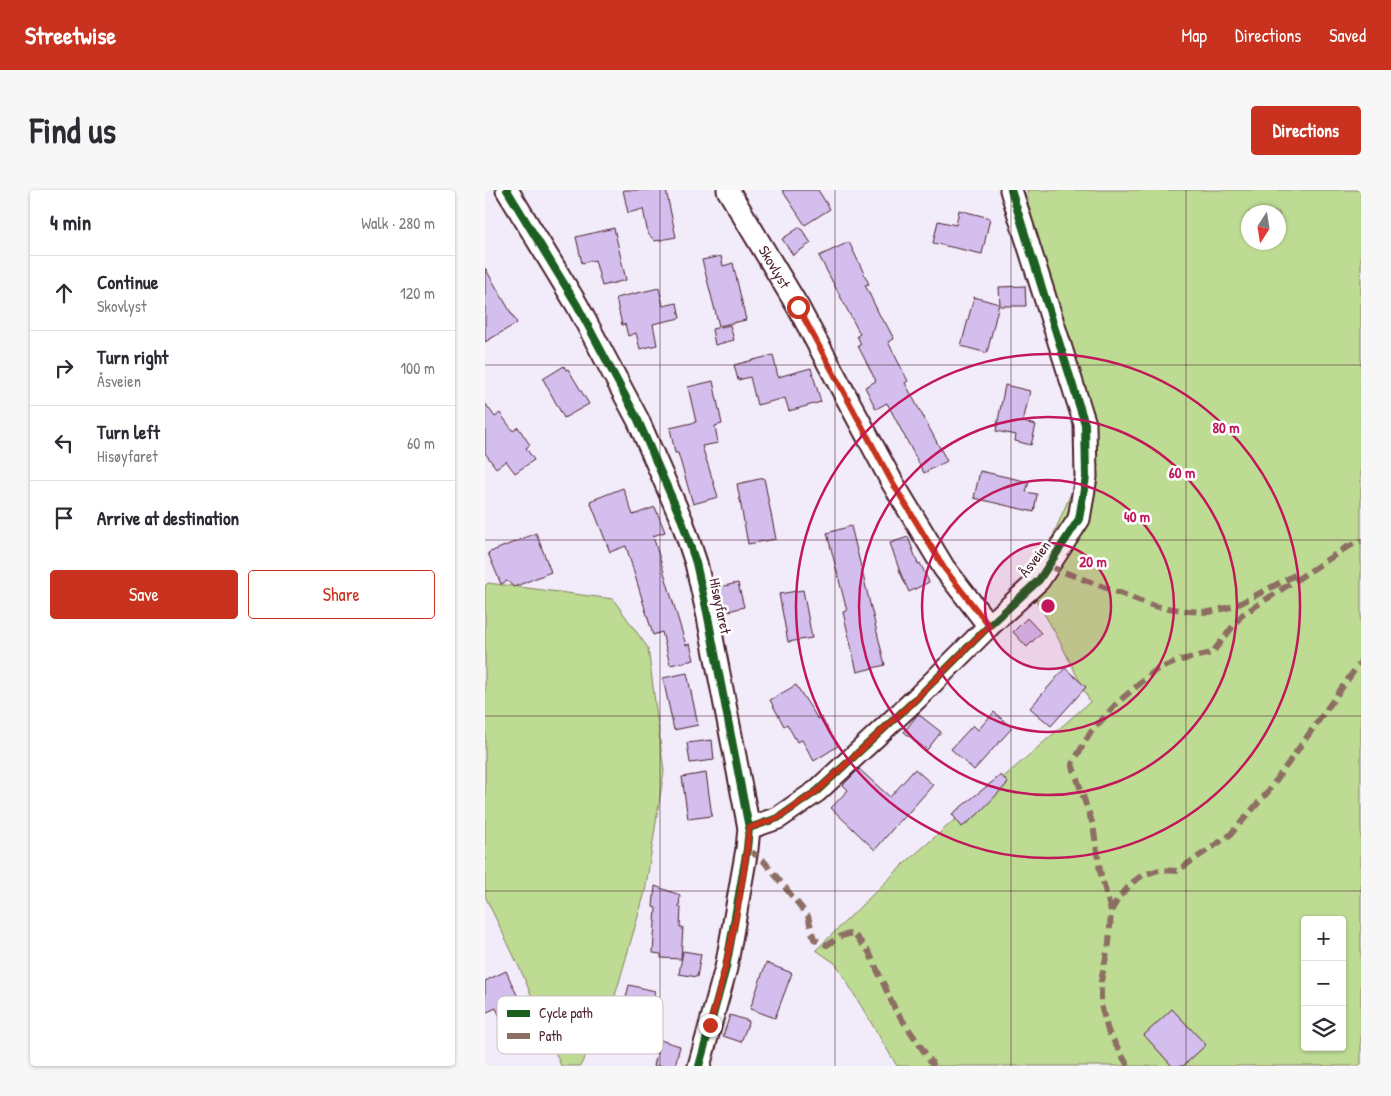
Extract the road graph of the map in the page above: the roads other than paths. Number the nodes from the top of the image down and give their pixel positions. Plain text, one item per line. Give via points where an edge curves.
1 (507, 190) edge
2 (728, 190) edge
3 (1011, 190) edge
4 (989, 626) junction
5 (749, 828) junction
6 (699, 1066) edge

1 - 5 street, Hisøyfaret via 577,305 633,411 682,521 707,612
2 - 4 street, Skovlyst via 798,307 892,482 944,568
3 - 4 street, Åsveien via 1085,424 1086,477 1079,519 1059,550 1039,580
4 - 5 street, Åsveien via 817,791 778,818
5 - 6 street, Hisøyfaret via 726,968

